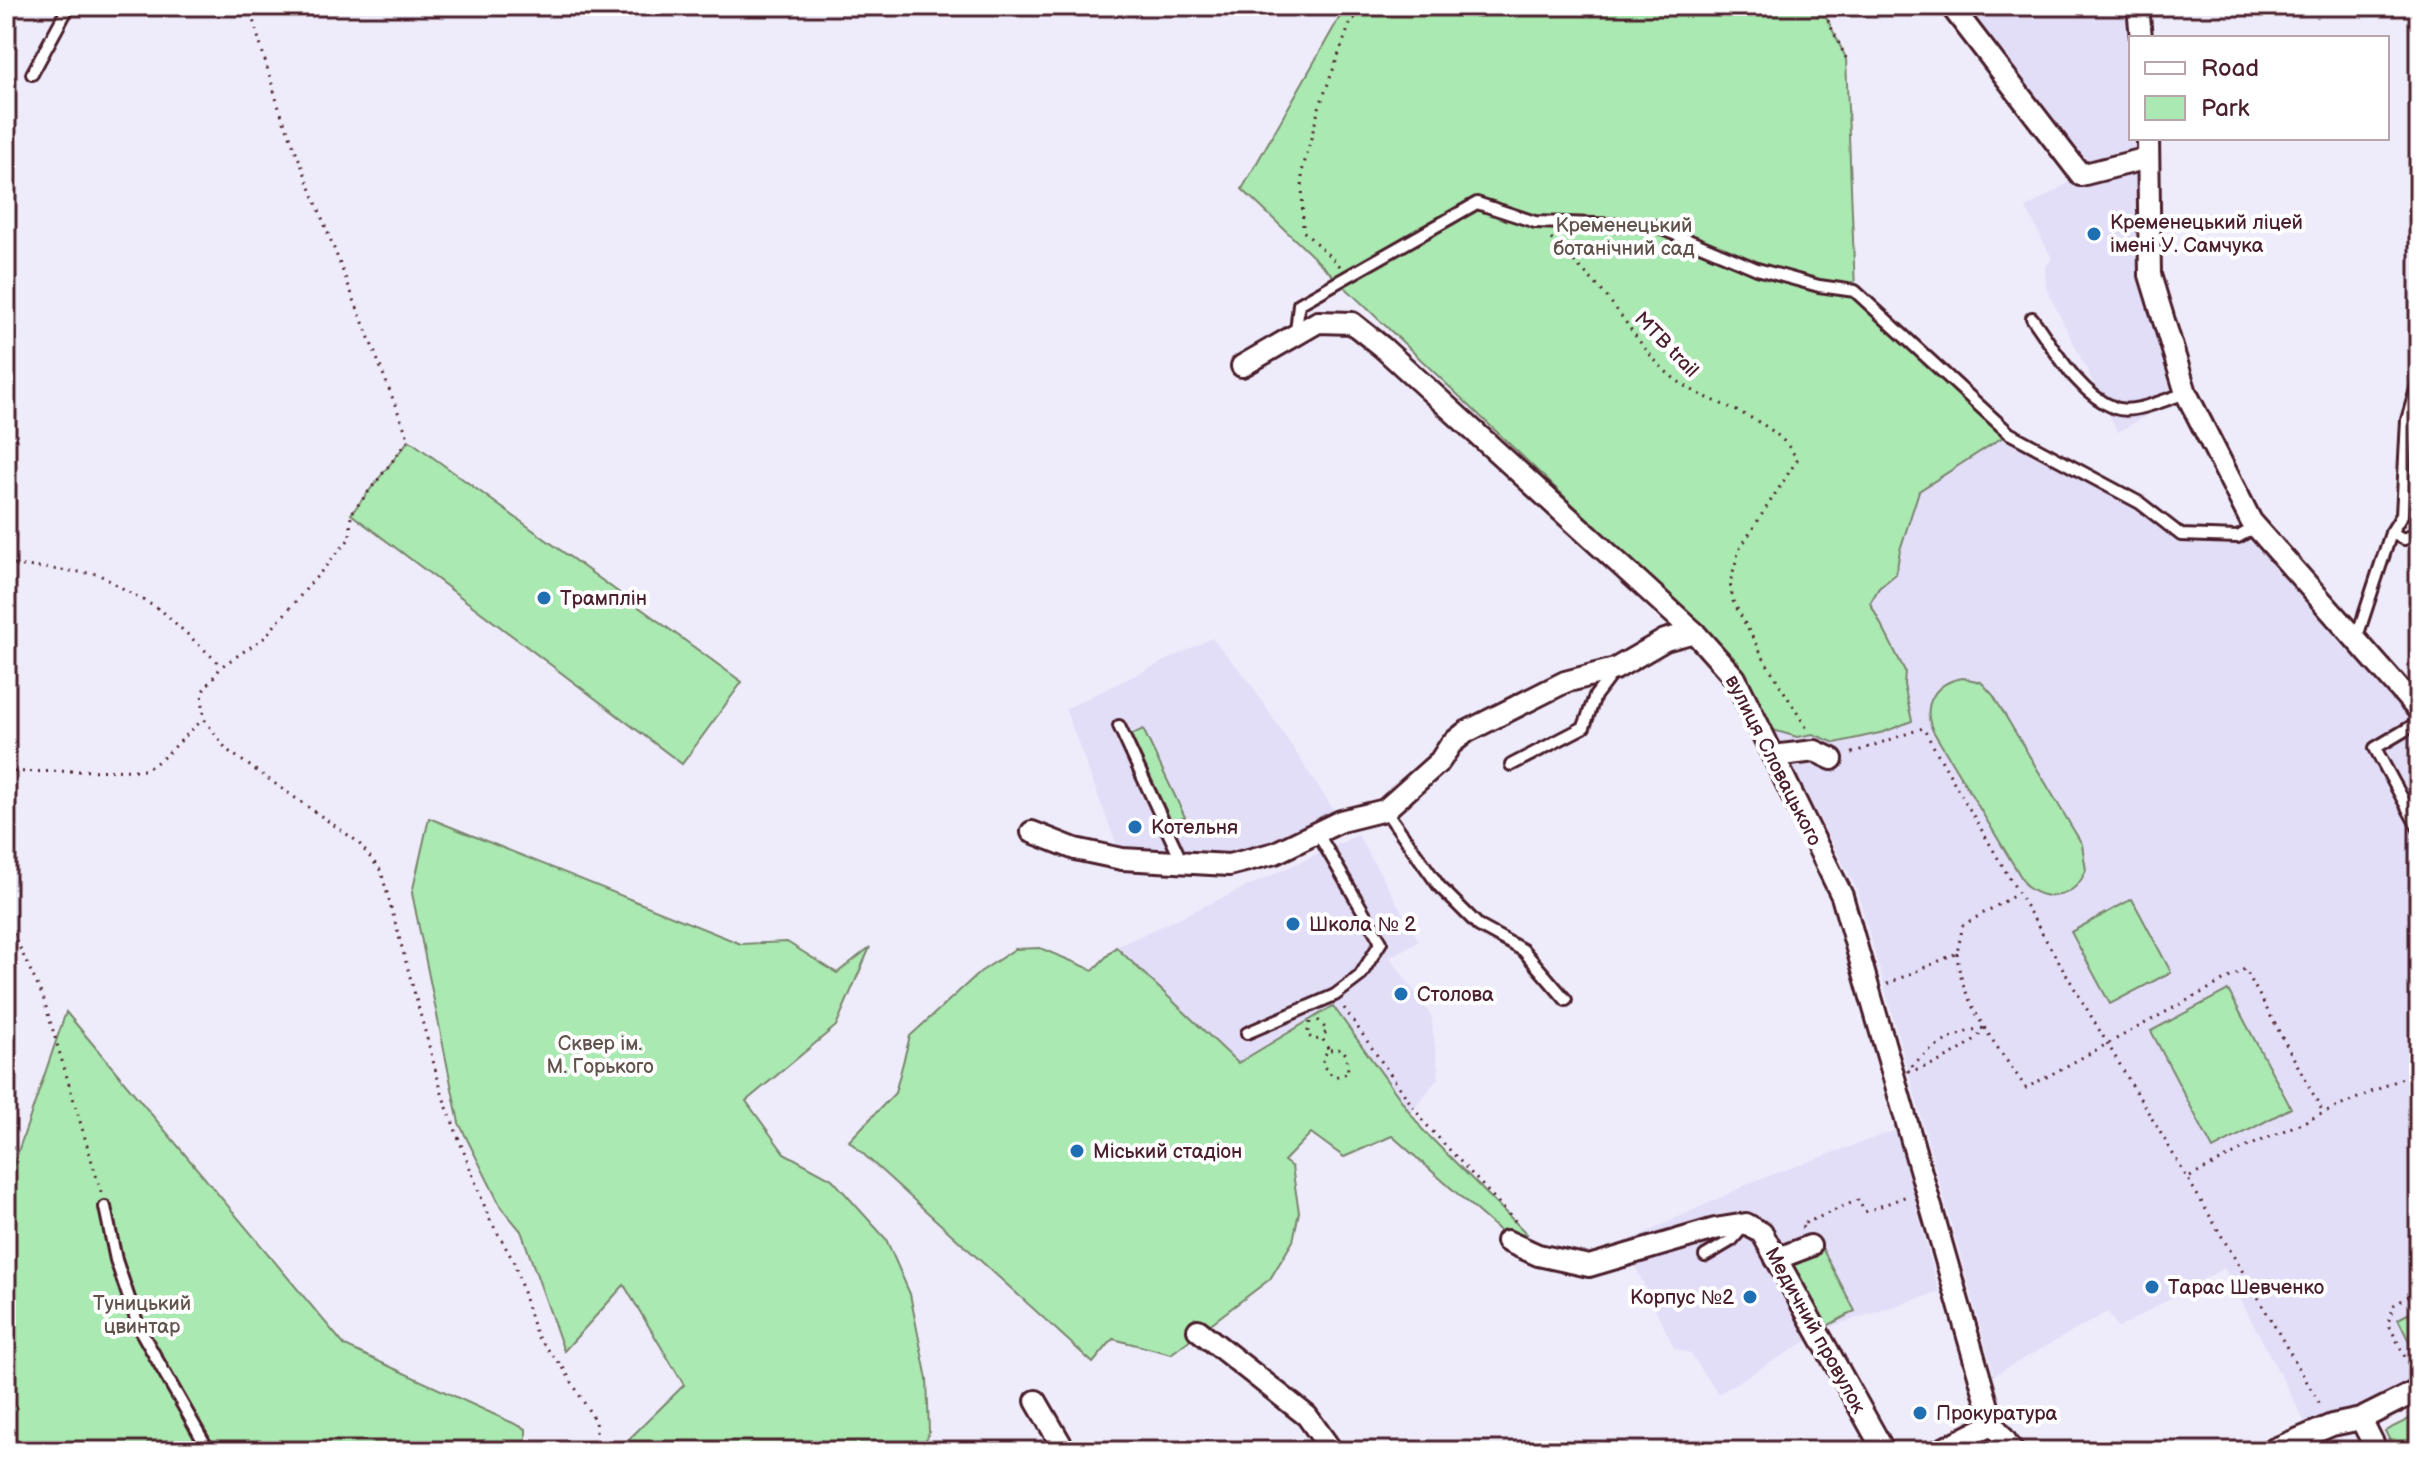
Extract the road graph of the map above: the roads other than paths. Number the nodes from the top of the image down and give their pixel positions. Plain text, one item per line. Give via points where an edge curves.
1 (69, 6) edge
2 (1951, 6) edge
3 (2138, 6) edge
4 (2141, 36) edge
5 (32, 74) dead end
6 (2148, 148) edge
7 (2032, 318) dead end
8 (1296, 334) junction
9 (1242, 366) dead end
10 (2419, 379) edge
11 (2189, 392) junction
12 (2257, 526) junction
13 (2391, 533) junction
14 (2419, 533) edge
15 (1694, 632) junction
16 (2356, 640) junction
17 (1615, 669) junction
18 (2419, 711) edge
19 (2419, 722) edge
20 (1119, 726) dead end
21 (1773, 756) junction
22 (1832, 759) road end
23 (1511, 765) dead end
24 (1385, 810) junction
25 (2419, 829) edge
26 (1032, 832) dead end
27 (1318, 834) junction
28 (1181, 860) junction
29 (1566, 1000) dead end
30 (1247, 1033) dead end
31 (105, 1207) road end
32 (1746, 1224) junction
33 (1507, 1241) dead end
34 (1810, 1246) dead end
35 (1705, 1256) dead end
36 (1776, 1259) junction
37 (1198, 1330) dead end
38 (2415, 1381) edge
39 (1036, 1401) dead end
40 (2361, 1419) junction
41 (1993, 1424) junction
42 (209, 1451) edge
43 (1065, 1451) edge
44 (1332, 1451) edge
45 (1884, 1451) edge
46 (1939, 1451) edge
47 (2013, 1451) edge
48 (2270, 1451) edge
49 (2377, 1451) edge

1 - 5 lane
2 - 6 street via 2081,175
3 - 4 street
6 - 11 street via 2150,275
7 - 11 lane via 2082,385 2116,409
8 - 9 street, вулиця Словацького
8 - 12 lane via 1299,304 1477,203 1535,222 1655,226 1757,269 1855,291 2009,433 2140,503 2181,535 2238,537
8 - 15 street, вулиця Словацького via 1318,322 1352,323
10 - 13 lane via 2407,420 2402,515
11 - 12 street
12 - 16 street
13 - 14 lane via 2404,539
13 - 16 lane
15 - 17 street via 1665,640
15 - 21 street, вулиця Словацького via 1735,678
16 - 18 street
17 - 23 lane via 1595,696 1584,727
17 - 24 street via 1565,682 1466,732
19 - 25 lane via 2375,748
20 - 28 lane
21 - 22 street via 1815,751
21 - 41 street, вулиця Словацького via 1842,896
24 - 27 street via 1341,821
24 - 29 lane via 1439,886 1479,926 1523,950
26 - 28 street via 1122,859
27 - 28 street via 1229,865
27 - 30 lane via 1381,942 1360,976 1335,995
31 - 42 lane via 139,1328
32 - 33 street via 1589,1266 1538,1255
32 - 35 lane
32 - 36 street, Медичний провулок via 1762,1233
34 - 36 street
36 - 45 street, Медичний провулок
37 - 44 street via 1307,1416
38 - 40 street
39 - 43 street
40 - 48 street
40 - 49 street
41 - 46 street
41 - 47 street, вулиця Словацького

